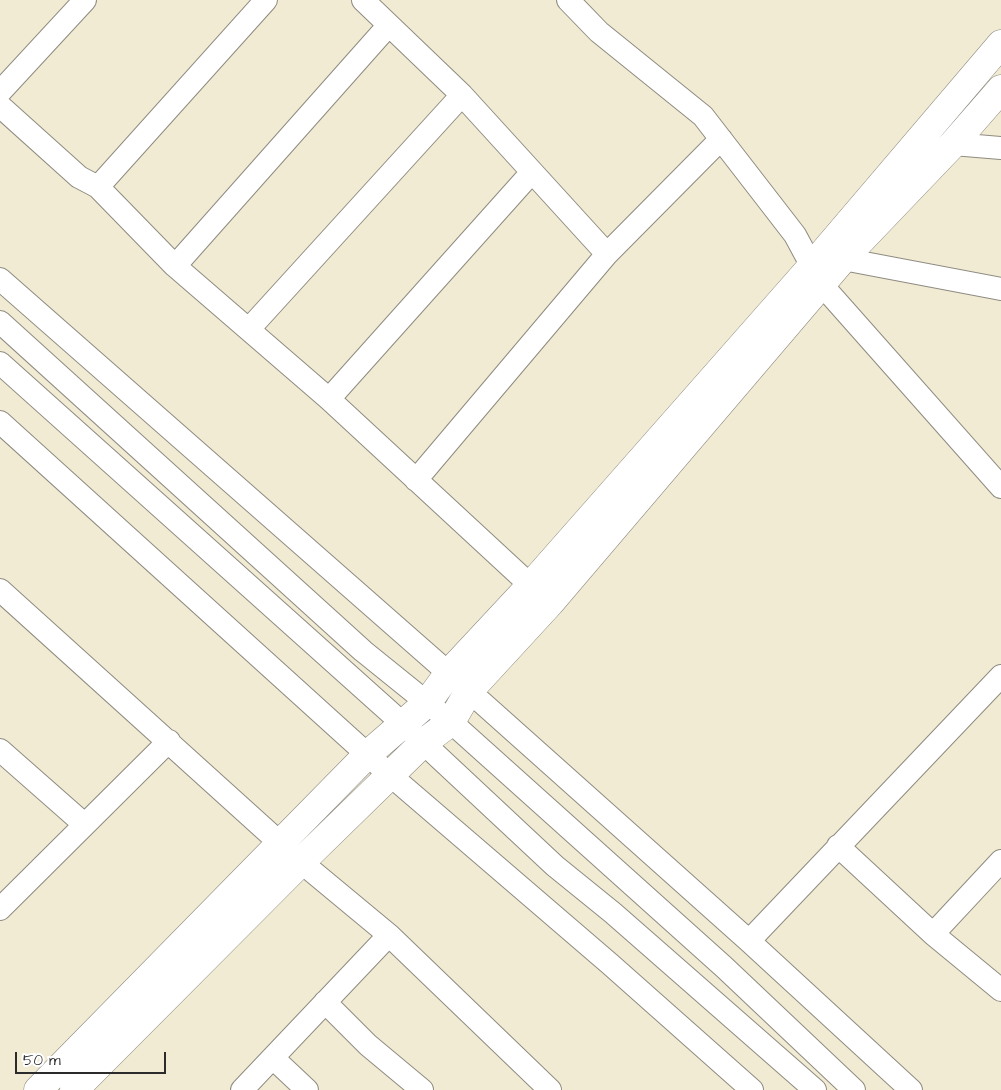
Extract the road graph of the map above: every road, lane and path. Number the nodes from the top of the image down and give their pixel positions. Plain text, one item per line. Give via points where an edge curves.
1 (85, 0) edge
2 (266, 0) edge
3 (363, 0) edge
4 (568, 0) edge
5 (388, 26) junction
6 (1001, 44) edge
7 (1001, 89) edge
8 (0, 92) edge
9 (462, 95) junction
10 (0, 106) edge
11 (720, 139) junction
12 (953, 144) junction
13 (1001, 148) edge
14 (532, 172) junction
15 (98, 187) junction
16 (607, 254) junction
17 (843, 260) junction
18 (175, 266) junction
19 (816, 275) junction
20 (0, 278) edge
21 (1001, 289) edge
22 (0, 322) edge
23 (249, 329) junction
24 (0, 363) edge
25 (329, 399) junction
26 (0, 422) edge
27 (416, 480) junction
28 (1001, 487) edge
29 (0, 590) edge
30 (540, 594) junction
31 (448, 674) junction
32 (1001, 676) edge
33 (469, 691) junction
34 (427, 703) junction
35 (451, 722) junction
36 (402, 723) junction
37 (169, 741) junction
38 (423, 743) junction
39 (0, 750) edge
40 (367, 754) junction
41 (390, 775) junction
42 (84, 824) junction
43 (280, 843) junction
44 (838, 846) junction
45 (1001, 861) edge
46 (301, 862) junction
47 (1, 907) edge
48 (933, 934) junction
49 (389, 935) junction
50 (749, 941) junction
51 (1001, 990) edge
52 (325, 1002) junction
53 (273, 1058) junction
54 (38, 1090) edge
55 (74, 1090) edge
56 (242, 1090) edge
57 (307, 1090) edge
58 (422, 1090) edge
59 (550, 1090) edge
60 (752, 1090) edge
61 (815, 1090) edge
62 (854, 1090) edge
63 (911, 1090) edge

1 - 8 street
2 - 15 street
3 - 5 street
4 - 11 street via 599,32 703,116
5 - 9 street
5 - 18 street
6 - 19 street
7 - 12 street
9 - 14 street
9 - 23 street
10 - 15 street via 79,177
11 - 16 street
11 - 19 street via 795,235
12 - 13 street
12 - 17 street
14 - 16 street
14 - 25 street
15 - 18 street
16 - 27 street
17 - 19 street
17 - 21 street
18 - 23 street
19 - 28 street
19 - 30 street
20 - 31 street
22 - 34 street via 363,652
23 - 25 street
24 - 36 street
25 - 27 street
26 - 40 street
27 - 30 street
29 - 37 street
30 - 31 street
30 - 33 street
31 - 33 street
31 - 34 street
32 - 44 street
33 - 35 street
33 - 50 street
34 - 35 street
34 - 36 street
35 - 38 street
35 - 62 street via 770,1009
36 - 38 street
36 - 40 street
37 - 42 street
37 - 43 street
38 - 41 street
38 - 61 street via 555,866
39 - 42 street
40 - 41 street
40 - 43 street
41 - 46 street
41 - 60 street
42 - 47 street
43 - 46 street
43 - 54 street
44 - 48 street
44 - 50 street
45 - 48 street
46 - 49 street
46 - 55 street
48 - 51 street
49 - 52 street
49 - 59 street
50 - 63 street
52 - 53 street
52 - 58 street via 368,1045
53 - 56 street
53 - 57 street

